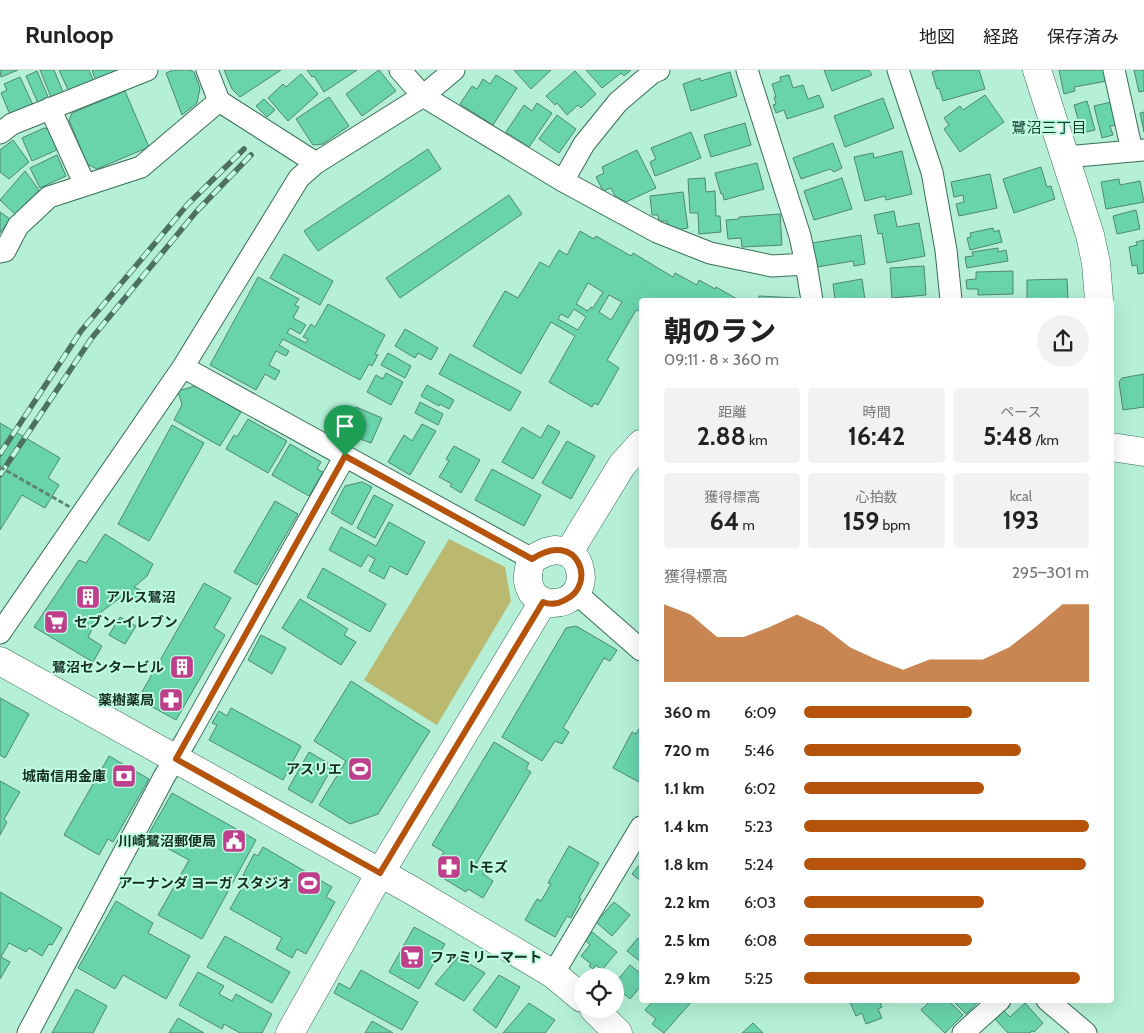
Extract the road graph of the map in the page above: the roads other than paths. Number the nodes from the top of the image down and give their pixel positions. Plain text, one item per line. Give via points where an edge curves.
1 (147, 70) edge
2 (207, 70) edge
3 (400, 70) edge
4 (454, 70) edge
5 (659, 70) edge
6 (747, 70) edge
7 (898, 70) edge
8 (1037, 70) edge
9 (1114, 70) edge
10 (422, 96) junction
11 (219, 101) junction
12 (50, 108) junction
13 (0, 133) edge
14 (1138, 151) edge
15 (1066, 157) junction
16 (316, 164) junction
17 (563, 181) junction
18 (85, 185) junction
19 (0, 252) edge
20 (806, 264) junction
21 (812, 298) edge
22 (951, 298) edge
23 (1099, 298) edge
24 (183, 367) junction
25 (639, 446) edge
26 (1114, 447) edge
27 (1144, 452) edge
28 (345, 456) junction
29 (569, 552) junction
30 (532, 559) junction
31 (576, 593) junction
32 (543, 602) junction
33 (0, 634) edge
34 (639, 648) edge
35 (0, 661) edge
36 (176, 759) junction
37 (639, 831) edge
38 (380, 873) junction
39 (553, 974) junction
40 (574, 991) edge
41 (997, 1003) edge
42 (1051, 1003) edge
43 (603, 1018) edge
44 (28, 1033) edge
45 (290, 1033) edge
46 (618, 1033) edge
47 (963, 1033) edge
48 (1086, 1033) edge

1 - 12 street
2 - 11 street
3 - 10 street
4 - 10 street
5 - 17 street via 618,102 584,144
6 - 20 street
7 - 22 street via 932,172
8 - 15 street
9 - 14 street
10 - 16 street
10 - 17 street
11 - 16 street
11 - 18 street via 141,167
12 - 13 street via 12,124
12 - 18 street
14 - 15 street
15 - 23 street via 1090,235
16 - 24 street via 299,178
17 - 20 street via 657,232 710,253 772,266
18 - 19 street via 49,197 18,226 5,251
20 - 21 street
24 - 28 street
24 - 33 street
25 - 29 street via 622,465
26 - 27 street
28 - 30 street
28 - 36 street
29 - 30 street via 555,550
29 - 31 street via 575,557 581,573
30 - 32 street via 528,583
31 - 32 street via 561,602
31 - 34 street
32 - 38 street
35 - 36 street
36 - 38 street
36 - 44 street
37 - 39 street
38 - 39 street
38 - 45 street
39 - 40 street
41 - 47 street
42 - 48 street
43 - 46 street

